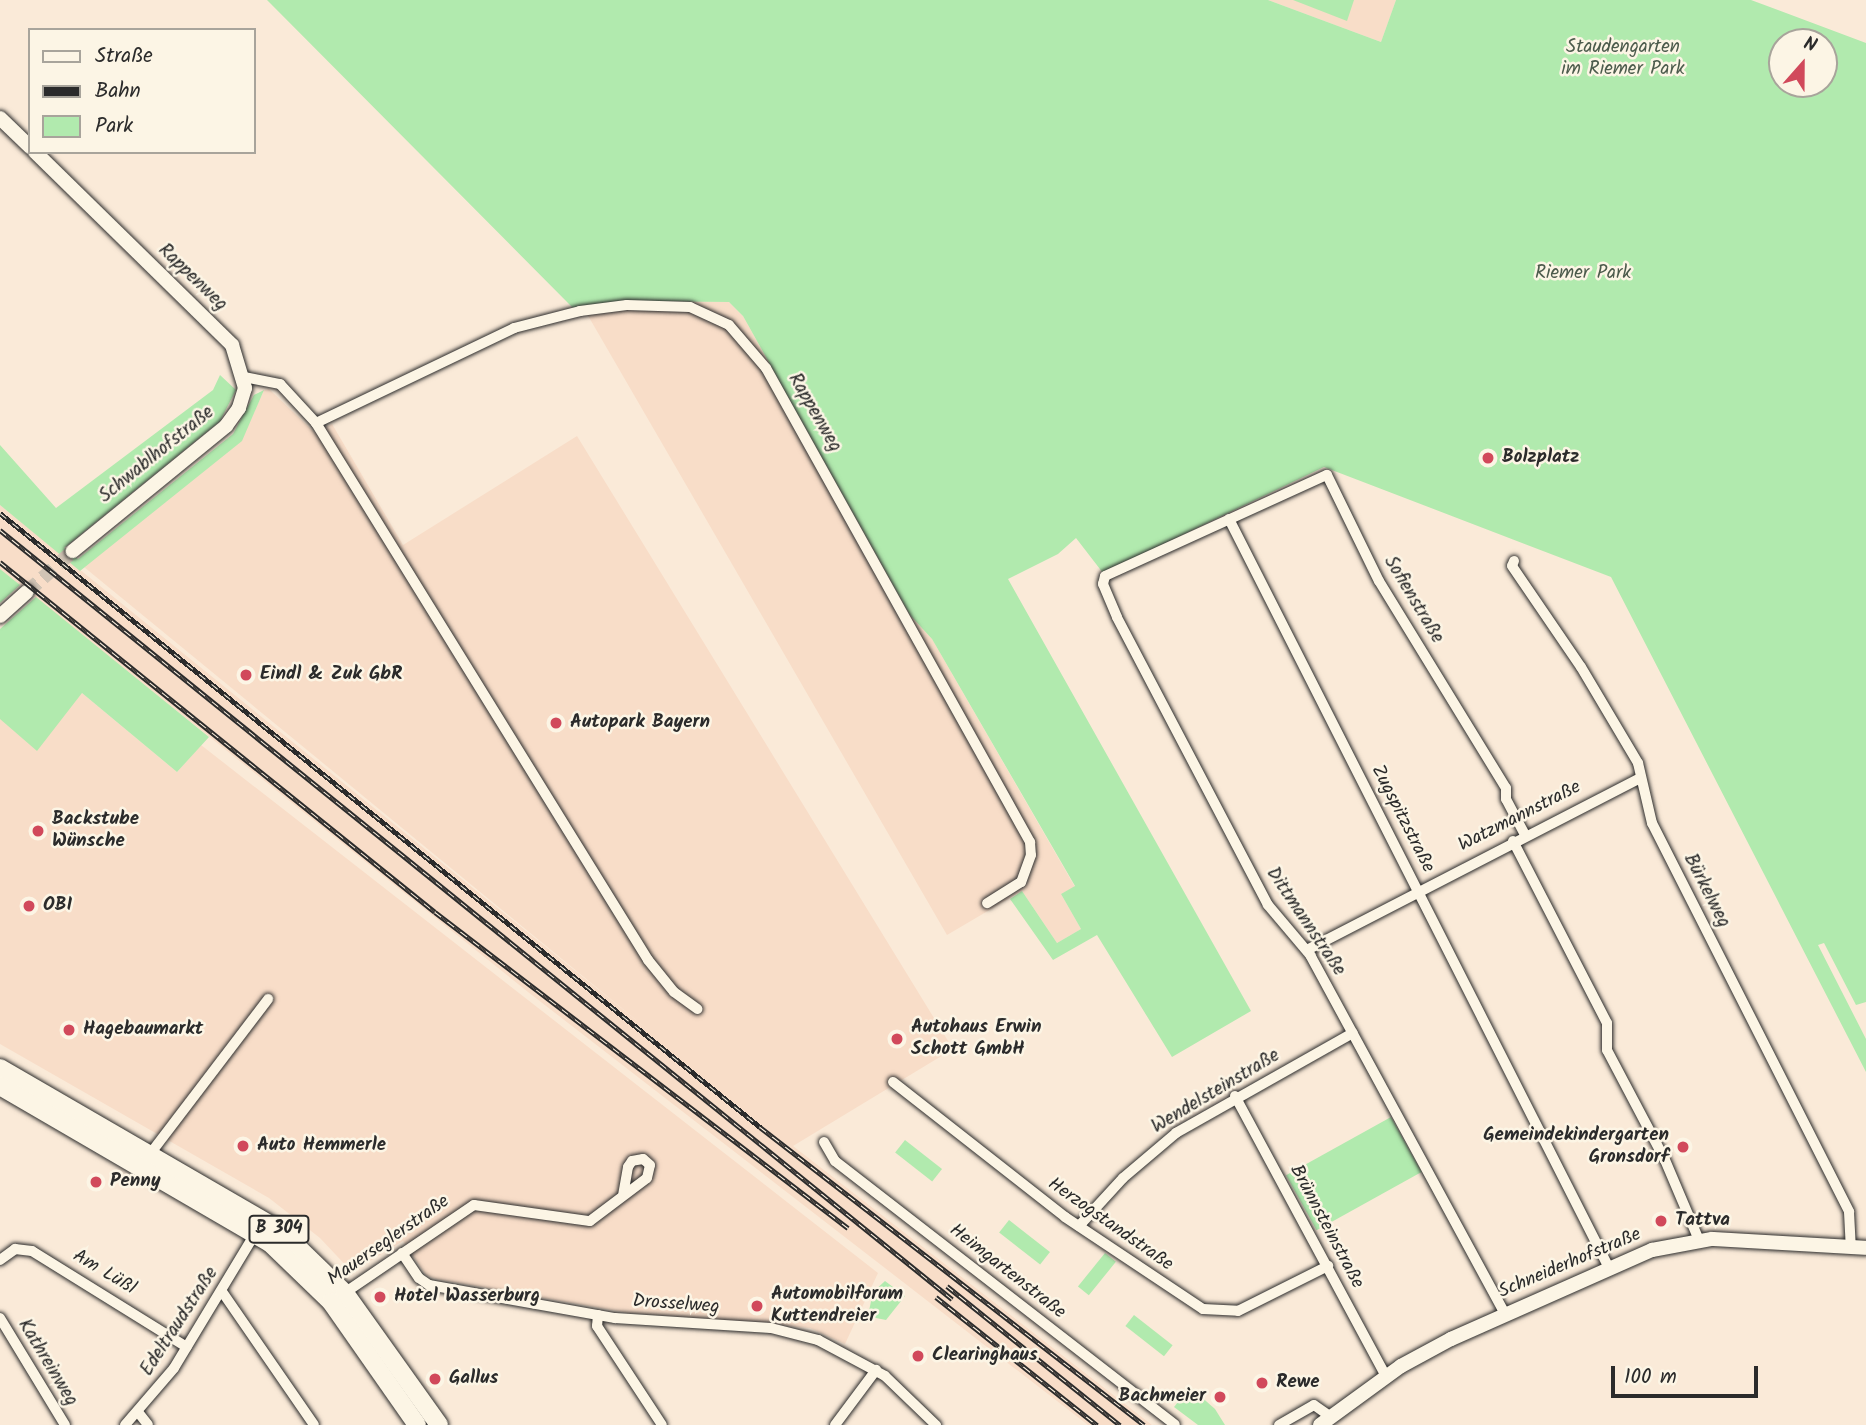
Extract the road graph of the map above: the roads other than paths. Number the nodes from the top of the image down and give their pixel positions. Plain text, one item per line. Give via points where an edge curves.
1 (0, 118) edge
2 (28, 145) edge
3 (37, 154) edge
4 (244, 377) junction
5 (316, 423) junction
6 (1229, 519) junction
7 (73, 551) tunnel mouth
8 (1514, 561) dead end
9 (27, 592) tunnel mouth
10 (0, 616) edge
11 (1640, 778) junction
12 (1525, 834) junction
13 (1513, 841) junction
14 (1418, 889) junction
15 (987, 902) dead end
16 (1307, 950) junction
17 (268, 999) dead end
18 (697, 1009) dead end
19 (1353, 1033) junction
20 (0, 1068) edge
21 (893, 1082) dead end
22 (0, 1086) edge
23 (1235, 1096) junction
24 (824, 1142) dead end
25 (146, 1160) junction
26 (623, 1194) dead end
27 (1079, 1226) junction
28 (256, 1232) junction
29 (1699, 1241) junction
30 (1859, 1248) edge
31 (402, 1253) junction
32 (0, 1260) edge
33 (1328, 1266) junction
34 (1608, 1266) junction
35 (223, 1293) junction
36 (338, 1298) junction
37 (1504, 1312) junction
38 (598, 1315) junction
39 (0, 1318) edge
40 (187, 1347) junction
41 (876, 1370) junction
42 (1386, 1376) junction
43 (138, 1412) junction
44 (1325, 1421) edge
45 (65, 1425) edge
46 (125, 1425) edge
47 (148, 1425) edge
48 (314, 1425) edge
49 (418, 1425) edge
50 (439, 1425) edge
51 (662, 1425) edge
52 (835, 1425) edge
53 (936, 1425) edge
54 (1175, 1425) edge
55 (1279, 1425) edge

1 - 2 street
3 - 4 street, Rappenweg via 232,345
4 - 5 street via 280,384
4 - 7 street, Schwablhofstraße via 243,400 226,426
5 - 15 street, Rappenweg via 467,348 527,324 627,305 690,307 720,320 766,369 1030,842 1021,882
5 - 18 street via 648,960 674,992
6 - 12 street, Sofienstraße via 1327,475 1379,581 1506,788 1506,799
6 - 14 street, Zugspitzstraße
6 - 16 street, Dittmannstraße via 1105,576 1103,584 1268,905 1291,937
8 - 11 street, Bürkelweg via 1512,566 1618,728 1638,763
9 - 10 street
11 - 12 street, Watzmannstraße
11 - 30 street, Bürkelweg via 1652,823 1849,1212
12 - 13 street, Watzmannstraße
13 - 14 street, Watzmannstraße
13 - 29 street via 1607,1023 1607,1050 1665,1160
14 - 16 street, Watzmannstraße
14 - 34 street, Zugspitzstraße
16 - 19 street, Dittmannstraße
17 - 25 street
19 - 23 street, Wendelsteinstraße
19 - 37 street, Dittmannstraße
20 - 25 main road, B 304
21 - 27 street, Herzogstandstraße
22 - 25 main road, B 304
23 - 27 street, Wendelsteinstraße via 1155,1148
23 - 33 street, Brünnsteinstraße
24 - 54 street, Heimgartenstraße via 835,1160
25 - 28 main road, B 304
25 - 36 main road, B 304 via 280,1230
26 - 31 street, Mauerseglerstraße via 590,1220 474,1205
27 - 33 street, Herzogstandstraße via 1193,1304 1213,1311 1238,1311
28 - 35 street, Edeltraudstraße
28 - 36 main road, B 304
29 - 30 street, Schneiderhofstraße
29 - 34 street, Schneiderhofstraße via 1652,1250
31 - 36 street, Mauerseglerstraße
31 - 38 street, Drosselweg via 429,1285
32 - 40 street, Am Lüßl via 15,1250 32,1251
33 - 42 street, Brünnsteinstraße
34 - 37 street, Schneiderhofstraße
35 - 40 street, Edeltraudstraße
35 - 48 street
36 - 49 main road, B 304
36 - 50 main road, B 304
37 - 42 street, Schneiderhofstraße
38 - 41 street, Drosselweg via 782,1331 835,1346
38 - 51 street via 597,1326
39 - 45 street, Kathreinweg
40 - 43 street, Edeltraudstraße
41 - 52 street
41 - 53 street, Drosselweg
42 - 44 street, Schneiderhofstraße
43 - 46 street, Edeltraudstraße
43 - 47 street
44 - 55 street via 1314,1405

